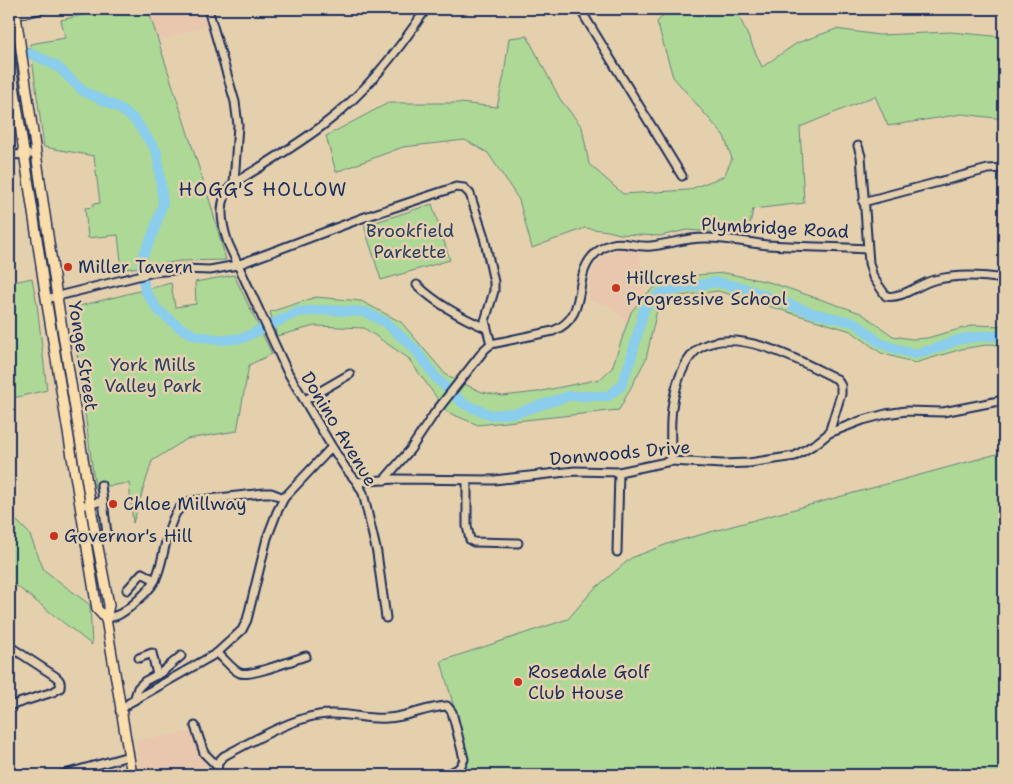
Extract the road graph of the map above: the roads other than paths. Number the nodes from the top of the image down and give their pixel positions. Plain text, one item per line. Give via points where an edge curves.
1 (43, 9) edge
2 (208, 9) edge
3 (426, 9) edge
4 (580, 9) edge
5 (13, 14) edge
6 (9, 52) edge
7 (858, 146) dead end
8 (24, 154) junction
9 (36, 154) junction
10 (9, 155) edge
11 (1004, 168) edge
12 (682, 176) dead end
13 (234, 183) junction
14 (863, 202) junction
15 (867, 249) junction
16 (237, 265) junction
17 (1004, 279) edge
18 (417, 285) dead end
19 (57, 297) junction
20 (46, 299) junction
21 (486, 328) junction
22 (491, 344) junction
23 (350, 374) dead end
24 (305, 400) junction
25 (1004, 400) edge
26 (829, 433) junction
27 (332, 447) junction
28 (671, 461) junction
29 (619, 472) junction
30 (384, 480) junction
31 (468, 481) junction
32 (357, 482) junction
33 (100, 485) dead end
34 (284, 498) junction
35 (103, 501) junction
36 (90, 504) junction
37 (80, 506) junction
38 (107, 534) dead end
39 (518, 543) dead end
40 (617, 552) dead end
41 (155, 580) junction
42 (127, 590) dead end
43 (386, 618) dead end
44 (106, 619) junction
45 (9, 646) edge
46 (217, 653) junction
47 (181, 656) dead end
48 (306, 656) dead end
49 (139, 658) dead end
50 (157, 675) junction
51 (134, 700) junction
52 (9, 706) edge
53 (120, 711) junction
54 (195, 726) dead end
55 (129, 756) junction
56 (217, 766) junction
57 (456, 773) edge
58 (61, 775) edge
59 (132, 775) edge
60 (216, 775) edge
61 (442, 775) edge

1 - 5 street
2 - 13 street via 236,102 238,124
3 - 13 street via 389,61 361,93 322,126
4 - 12 street
5 - 9 main road, Yonge Street
6 - 8 main road, Yonge Street
7 - 14 street
8 - 9 street
8 - 10 street
8 - 20 main road, Yonge Street
9 - 19 main road, Yonge Street
11 - 14 street via 988,169
13 - 16 street, Donino Avenue via 224,196 222,211 226,236
14 - 15 street
15 - 17 street via 873,277 886,296 894,297 932,280 957,275
15 - 22 street, Plymbridge Road via 770,245 706,238 650,246 623,242 611,244 588,261 575,313 563,328
16 - 19 street via 154,272
16 - 21 street via 365,217 456,187 464,188 470,194 492,269 494,291
16 - 24 street, Donino Avenue via 287,371
18 - 21 street via 444,307
19 - 20 street
19 - 36 main road, Yonge Street
20 - 37 main road, Yonge Street
21 - 22 street
22 - 30 street via 464,374 410,450
23 - 24 street
24 - 27 street, Donino Avenue
25 - 26 street, Donwoods Drive via 943,412 886,414
26 - 28 street, Donwoods Drive via 795,456 722,464
26 - 28 street via 841,394 837,380 762,346 716,341 699,348 682,372 672,413
27 - 32 street, Donino Avenue
27 - 34 street
28 - 29 street, Donwoods Drive
29 - 31 street, Donwoods Drive via 575,471
29 - 40 street
30 - 31 street, Donwoods Drive
30 - 32 street, Donwoods Drive
31 - 39 street via 467,526 470,540
32 - 43 street, Donino Avenue via 363,493 376,553
33 - 35 street
34 - 41 street via 264,493 191,501 182,505 168,534
34 - 46 street via 268,538 247,620 242,630
35 - 36 street
35 - 38 street
36 - 37 street
36 - 44 main road, Yonge Street via 108,605
37 - 44 main road, Yonge Street via 98,608
41 - 42 street via 142,573
41 - 44 street via 123,612
44 - 53 main road, Yonge Street
45 - 52 street via 58,678 61,684 53,692
46 - 48 street via 244,674
46 - 51 street
47 - 50 street
49 - 50 street via 152,653
50 - 51 street via 138,688
51 - 53 street
53 - 55 main road, Yonge Street
54 - 56 street via 204,753
55 - 58 street
55 - 59 main road, Yonge Street
56 - 57 street via 228,754 308,717 334,714 387,718 447,706 452,712 464,759
56 - 60 street
57 - 61 street

